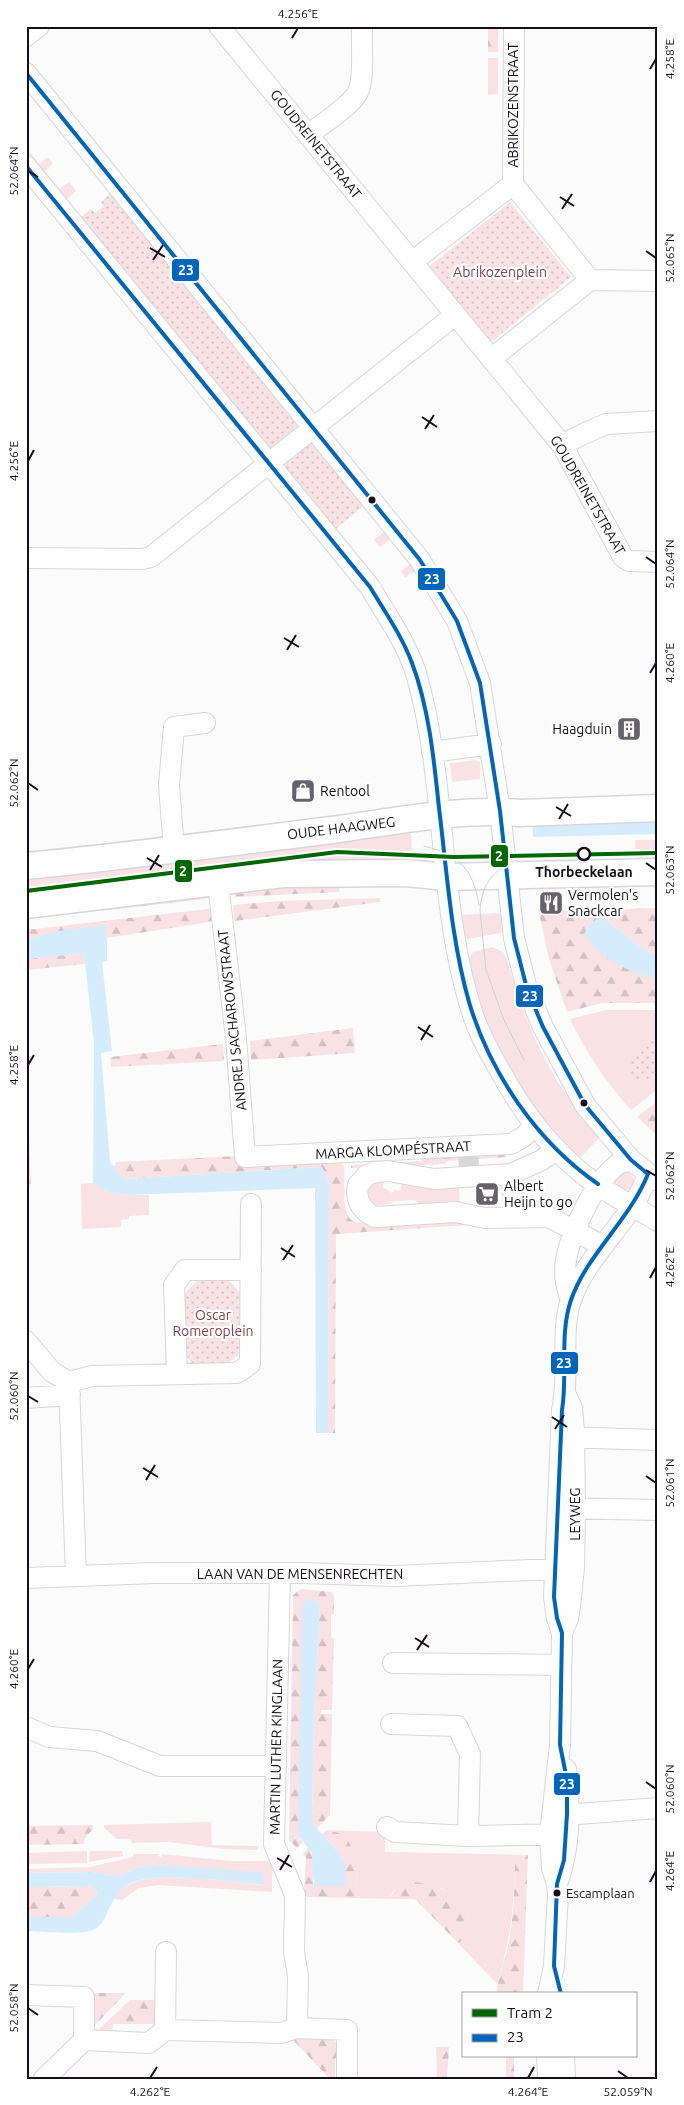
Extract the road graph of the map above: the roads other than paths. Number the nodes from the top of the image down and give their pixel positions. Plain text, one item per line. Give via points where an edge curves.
1 (39, 26) edge
2 (219, 26) edge
3 (362, 26) edge
4 (514, 26) edge
5 (26, 36) edge
6 (26, 73) edge
7 (308, 135) junction
8 (26, 166) edge
9 (513, 184) junction
10 (412, 262) junction
11 (590, 280) junction
12 (658, 281) edge
13 (455, 315) junction
14 (491, 359) junction
15 (658, 421) edge
16 (313, 428) junction
17 (562, 446) junction
18 (268, 464) junction
19 (26, 558) edge
20 (658, 562) edge
21 (205, 723) dead end
22 (491, 744) junction
23 (432, 752) junction
24 (658, 808) edge
25 (500, 811) junction
26 (440, 816) junction
27 (174, 850) junction
28 (26, 866) edge
29 (658, 872) edge
30 (507, 876) junction
31 (447, 877) junction
32 (218, 883) junction
33 (26, 905) edge
34 (535, 1126) junction
35 (556, 1149) junction
36 (245, 1157) joint
37 (631, 1160) junction
38 (487, 1163) tunnel mouth
39 (459, 1166) tunnel mouth
40 (518, 1171) junction
41 (412, 1176) junction
42 (653, 1178) edge
43 (598, 1184) junction
44 (251, 1204) dead end
45 (632, 1206) junction
46 (516, 1217) junction
47 (658, 1221) edge
48 (575, 1232) junction
49 (603, 1246) junction
50 (251, 1270) junction
51 (570, 1301) junction
52 (26, 1341) edge
53 (177, 1373) junction
54 (69, 1388) junction
55 (26, 1398) edge
56 (568, 1437) junction
57 (658, 1440) edge
58 (567, 1508) junction
59 (658, 1510) edge
60 (565, 1568) junction
61 (280, 1573) junction
62 (76, 1576) junction
63 (26, 1578) edge
64 (393, 1663) dead end
65 (561, 1665) junction
66 (391, 1724) dead end
67 (26, 1727) edge
68 (276, 1766) junction
69 (658, 1808) edge
70 (558, 1824) junction
71 (387, 1827) dead end
72 (468, 1836) junction
73 (166, 1952) dead end
74 (554, 1966) junction
75 (548, 1992) edge
76 (560, 1992) edge
77 (26, 1996) edge
78 (297, 2028) junction
79 (165, 2030) junction
80 (84, 2040) junction
81 (547, 2058) edge
82 (564, 2058) edge
83 (44, 2079) edge
84 (347, 2079) edge
85 (548, 2079) edge
86 (565, 2079) edge

1 - 5 street
2 - 7 street, GOUDREINETSTRAAT
3 - 7 street via 358,92 352,101
4 - 9 street, ABRIKOZENSTRAAT
6 - 16 street
7 - 10 street, GOUDREINETSTRAAT
8 - 18 street
9 - 10 street
9 - 11 street
10 - 13 street
11 - 12 street
11 - 14 street
13 - 14 street
13 - 16 street
14 - 17 street, GOUDREINETSTRAAT
15 - 17 street via 606,424
16 - 18 street
16 - 22 street via 420,560 457,621 480,683
17 - 20 street, GOUDREINETSTRAAT via 622,557 629,561
18 - 19 street via 151,557 142,560
18 - 23 street via 370,587 398,635 415,671
21 - 27 street via 174,727 169,785
22 - 23 street
22 - 25 street
23 - 26 street
24 - 25 main road, OUDE HAAGWEG
25 - 26 main road, OUDE HAAGWEG
25 - 30 street
26 - 27 main road, OUDE HAAGWEG
26 - 31 street
27 - 28 main road, OUDE HAAGWEG
29 - 30 main road
30 - 31 main road
30 - 37 street via 518,961 543,1027 585,1105
31 - 32 main road via 406,873 283,874
31 - 34 street via 456,947 474,1017 515,1097
32 - 33 main road
32 - 36 street, ANDREJ SACHAROWSTRAAT via 236,1038
34 - 35 street
34 - 36 street, MARGA KLOMPÉSTRAAT via 511,1144
35 - 40 street via 542,1160
35 - 43 street via 584,1176
37 - 42 street
37 - 43 street, LEYWEG via 618,1164
38 - 40 street
39 - 41 street via 428,1169
40 - 41 street via 434,1179
40 - 46 street
41 - 46 street via 388,1171 366,1176 358,1185 360,1205 375,1217 456,1212 485,1218
42 - 45 street, LEYWEG
43 - 45 street
43 - 48 street, LEYWEG
44 - 50 street
45 - 47 street
45 - 49 street, LEYWEG
46 - 48 street via 549,1217
48 - 49 street
48 - 51 street, LEYWEG via 565,1268
49 - 51 street, LEYWEG
50 - 53 street via 250,1364 237,1373
50 - 53 street via 185,1270 174,1285
51 - 56 street, LEYWEG via 566,1395 572,1408
52 - 54 street
53 - 54 street via 92,1376
54 - 55 street
54 - 62 street
56 - 57 street
56 - 58 street, LEYWEG
58 - 59 street
58 - 60 street, LEYWEG
60 - 61 street, LAAN VAN DE MENSENRECHTEN via 394,1576
60 - 65 street, LEYWEG via 568,1618 562,1633
61 - 62 street, LAAN VAN DE MENSENRECHTEN
61 - 68 street, MARTIN LUTHER KINGLAAN
62 - 63 street, LAAN VAN DE MENSENRECHTEN
64 - 65 street
65 - 70 street, LEYWEG
66 - 72 street via 457,1726 470,1754
67 - 68 street via 49,1737 97,1741 160,1766
68 - 78 street, MARTIN LUTHER KINGLAAN via 274,1844 295,1895
69 - 70 street
70 - 72 street
70 - 74 street, LEYWEG via 552,1868 557,1884
71 - 72 street via 395,1832
73 - 79 street
74 - 75 street, LEYWEG
74 - 76 street, LEYWEG
77 - 80 street via 84,1997
78 - 79 street via 280,2033
78 - 84 street via 347,2030
79 - 80 street via 149,2043
80 - 83 street
81 - 85 street
82 - 86 street

